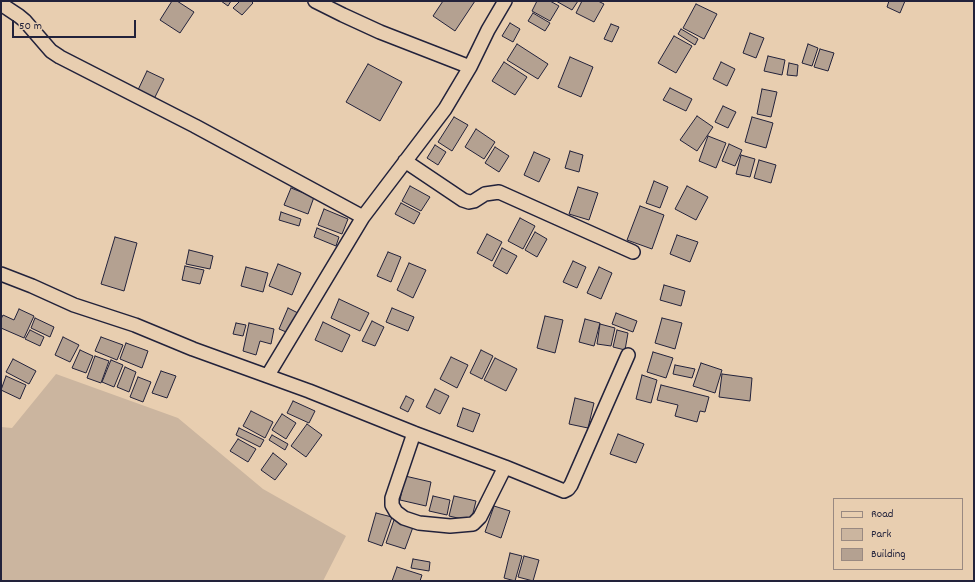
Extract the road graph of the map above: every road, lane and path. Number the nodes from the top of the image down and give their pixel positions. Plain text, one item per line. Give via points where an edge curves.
1 (315, 1) edge
2 (505, 1) edge
3 (1, 4) edge
4 (470, 67) junction
5 (405, 161) junction
6 (363, 217) junction
7 (633, 252) dead end
8 (1, 274) edge
9 (628, 355) dead end
10 (268, 375) junction
11 (414, 433) junction
12 (505, 467) junction

1 - 4 street via 380,32
2 - 4 street
3 - 6 street via 25,21 51,51 60,57 195,126
4 - 5 street via 445,109
5 - 6 street
5 - 7 street via 463,200 474,202 485,194 505,194
6 - 10 street
8 - 10 street via 74,305
9 - 12 street via 568,489 559,490
10 - 11 street
11 - 12 street
11 - 12 street via 392,498 396,512 404,518 419,523 450,526 473,524 480,517

